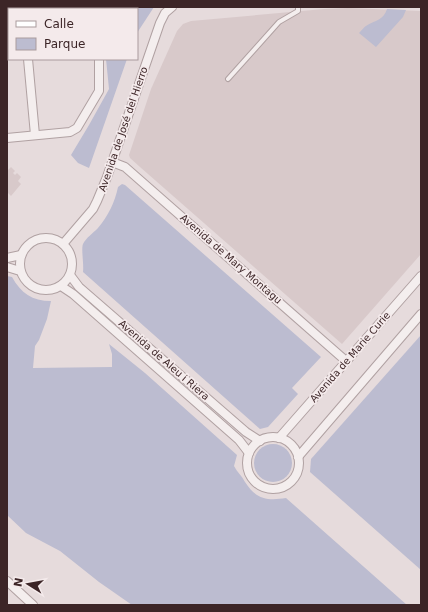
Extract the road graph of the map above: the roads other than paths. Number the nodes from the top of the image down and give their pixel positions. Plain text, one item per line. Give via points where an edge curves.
1 (172, 7) edge
2 (298, 7) edge
3 (28, 60) edge
4 (99, 60) edge
5 (228, 79) dead end
6 (35, 135) junction
7 (7, 138) edge
8 (112, 162) junction
9 (63, 244) junction
10 (21, 255) junction
11 (7, 258) edge
12 (7, 267) edge
13 (20, 271) junction
14 (70, 275) junction
15 (421, 276) edge
16 (61, 286) junction
17 (421, 314) edge
18 (346, 361) junction
19 (279, 438) junction
20 (260, 441) junction
21 (249, 453) junction
22 (298, 457) junction
23 (7, 581) edge
24 (33, 605) edge

1 - 8 street, Avenida de José del Hierro via 160,23
2 - 5 lane via 298,11 280,22
3 - 6 street
4 - 6 street via 99,91 77,128 74,131
6 - 7 street
8 - 9 street, Avenida de José del Hierro via 97,202 86,219
8 - 18 street, Avenida de Mary Montagu via 125,167
9 - 10 street via 54,239 39,238 30,243
9 - 14 street via 72,258
10 - 11 street
10 - 13 street
12 - 13 street
13 - 16 street via 27,282 37,289 52,290
14 - 16 street
14 - 20 street, Avenida de Aleu i Riera via 79,287 246,432
15 - 18 street, Avenida de Marie Curie
16 - 21 street, Avenida de Aleu i Riera via 239,440
17 - 22 street
18 - 19 street, Avenida de Marie Curie
19 - 20 street via 266,438
19 - 22 street via 291,444
20 - 21 street
21 - 22 street via 247,468 254,481 273,489 293,480 299,465
23 - 24 street

